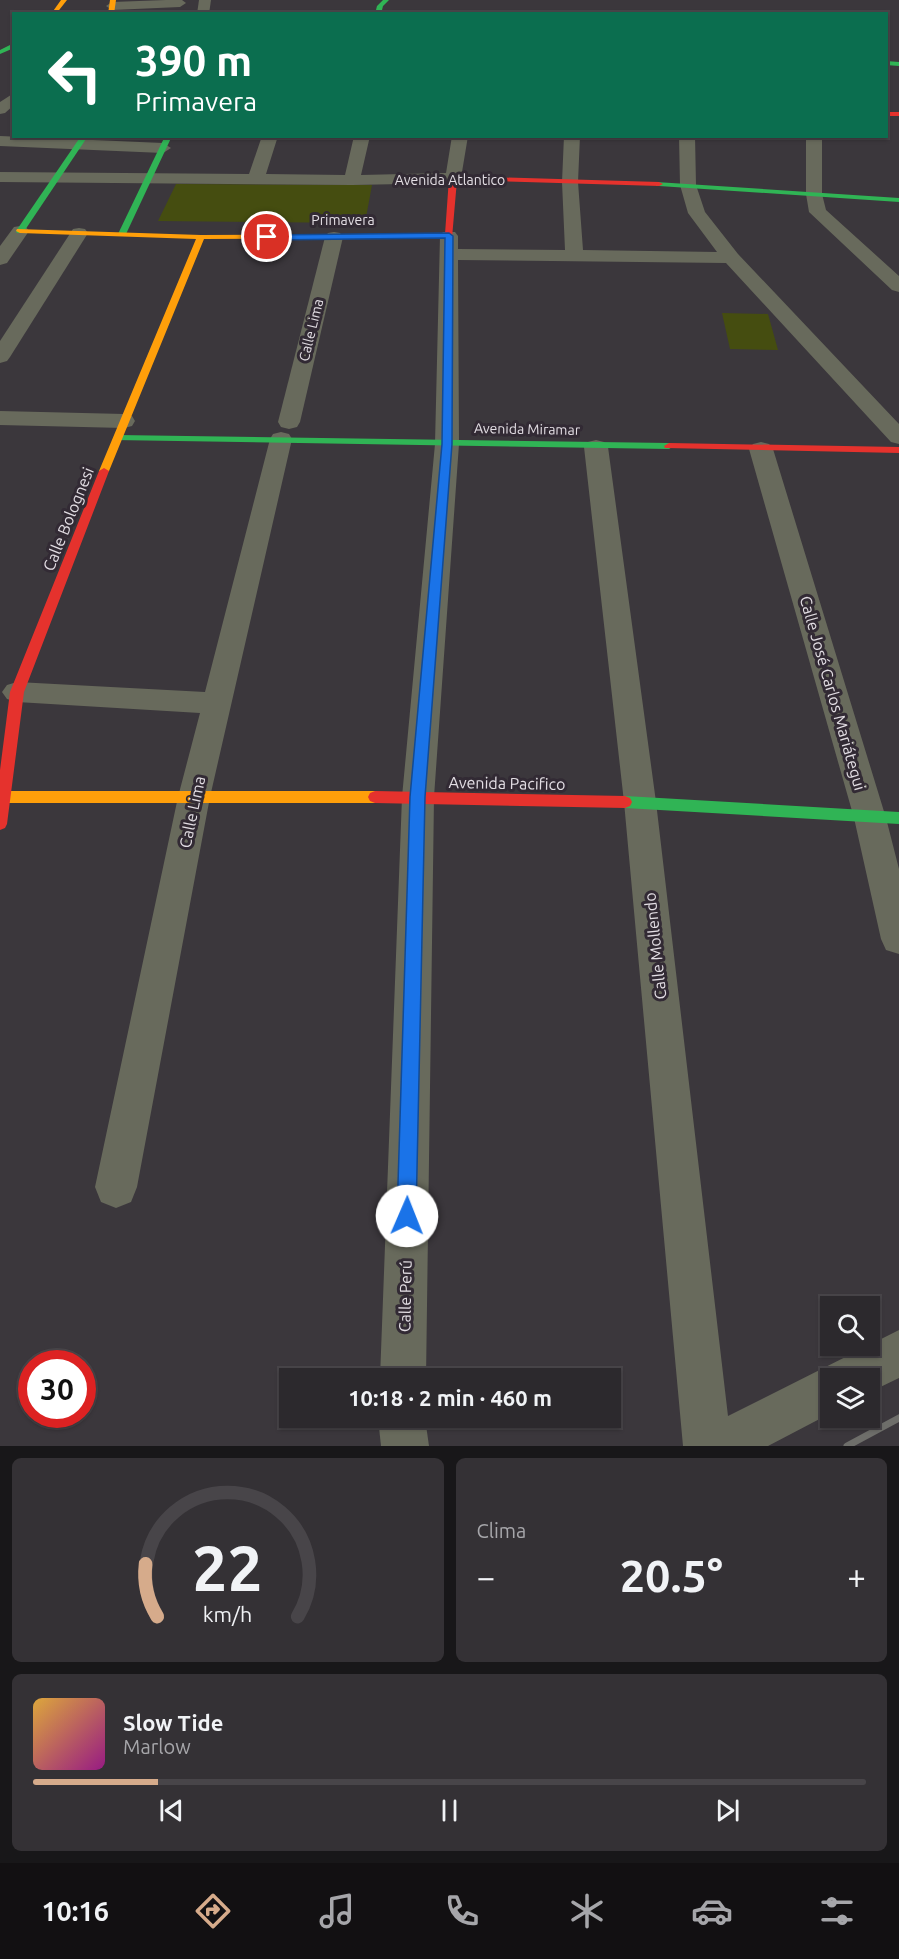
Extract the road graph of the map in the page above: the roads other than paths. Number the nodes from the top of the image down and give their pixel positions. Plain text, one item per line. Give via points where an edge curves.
1 (64, 0) edge
2 (180, 3) dead end
3 (112, 7) edge
4 (54, 12) edge
5 (11, 90) edge
6 (0, 111) edge
7 (269, 138) edge
8 (362, 138) edge
9 (460, 138) edge
10 (572, 138) edge
11 (687, 138) edge
12 (814, 138) edge
13 (83, 140) edge
14 (0, 141) edge
15 (166, 142) edge
16 (56, 176) junction
17 (0, 177) edge
18 (151, 177) junction
19 (453, 178) junction
20 (256, 179) junction
21 (352, 180) junction
22 (570, 182) junction
23 (688, 185) junction
24 (814, 194) junction
25 (899, 200) edge
26 (0, 231) edge
27 (20, 231) junction
28 (79, 233) junction
29 (122, 234) junction
30 (201, 237) junction
31 (334, 237) junction
32 (450, 245) junction
33 (574, 256) junction
34 (731, 258) junction
35 (0, 259) edge
36 (899, 286) edge
37 (0, 357) edge
38 (0, 418) edge
39 (287, 426) junction
40 (126, 427) junction
41 (446, 430) junction
42 (869, 431) dead end
43 (897, 437) edge
44 (596, 447) junction
45 (761, 449) junction
46 (16, 692) junction
47 (217, 703) junction
48 (5, 797) junction
49 (418, 797) junction
50 (194, 798) junction
51 (640, 802) junction
52 (870, 818) junction
53 (899, 818) edge
54 (0, 824) edge
55 (899, 939) edge
56 (116, 1187) dead end
57 (899, 1353) edge
58 (403, 1368) edge
59 (870, 1368) edge
60 (820, 1394) edge
61 (403, 1428) edge
62 (405, 1446) edge
63 (706, 1446) edge
64 (719, 1446) edge

1 - 4 main road
2 - 3 street
5 - 6 street
7 - 20 street
8 - 21 street
9 - 19 street, Calle Perú
10 - 22 street
11 - 23 street
12 - 24 street
13 - 14 street
13 - 15 street
13 - 16 main road
15 - 18 main road
16 - 17 street, Avenida Atlantico
16 - 18 street, Avenida Atlantico
16 - 27 main road
18 - 20 street, Avenida Atlantico
18 - 29 main road
19 - 21 street, Avenida Atlantico
19 - 22 main road, Avenida Atlantico
19 - 32 main road, Calle Perú
20 - 21 street, Avenida Atlantico
22 - 23 main road, Avenida Atlantico
22 - 33 street
23 - 24 main road, Avenida Atlantico
23 - 34 street via 697,213
24 - 25 main road, Avenida Atlantico
24 - 36 street via 818,212
26 - 27 street
27 - 28 main road, Primavera
27 - 35 street
28 - 29 main road, Primavera
28 - 37 street
29 - 30 main road, Primavera
30 - 31 main road, Primavera
30 - 40 main road, Calle Bolognesi
31 - 32 main road, Primavera
31 - 39 street, Calle Lima
32 - 33 street
32 - 41 street, Calle Perú
33 - 34 street
34 - 43 street
38 - 40 street
39 - 40 main road, Avenida Miramar
39 - 41 main road, Avenida Miramar
39 - 47 street, Calle Lima
40 - 46 main road, Calle Bolognesi
41 - 44 main road, Avenida Miramar
41 - 49 street, Calle Perú
42 - 43 main road
43 - 45 main road, Avenida Miramar
44 - 45 main road, Avenida Miramar
44 - 51 street, Calle Mollendo
45 - 52 street, Calle José Carlos Mariátegui
46 - 47 street
46 - 48 main road, Calle Bolognesi
47 - 50 street, Calle Lima
48 - 50 main road, Avenida Pacifico
48 - 54 main road, Calle Bolognesi
49 - 50 main road, Avenida Pacifico
49 - 51 main road, Avenida Pacifico
49 - 58 street, Calle Perú
50 - 56 street, Calle Lima
51 - 52 main road, Avenida Pacifico
51 - 63 street, Calle Mollendo
52 - 53 main road, Avenida Pacifico
52 - 55 street, Calle José Carlos Mariátegui
57 - 59 street
60 - 64 street
61 - 62 street

